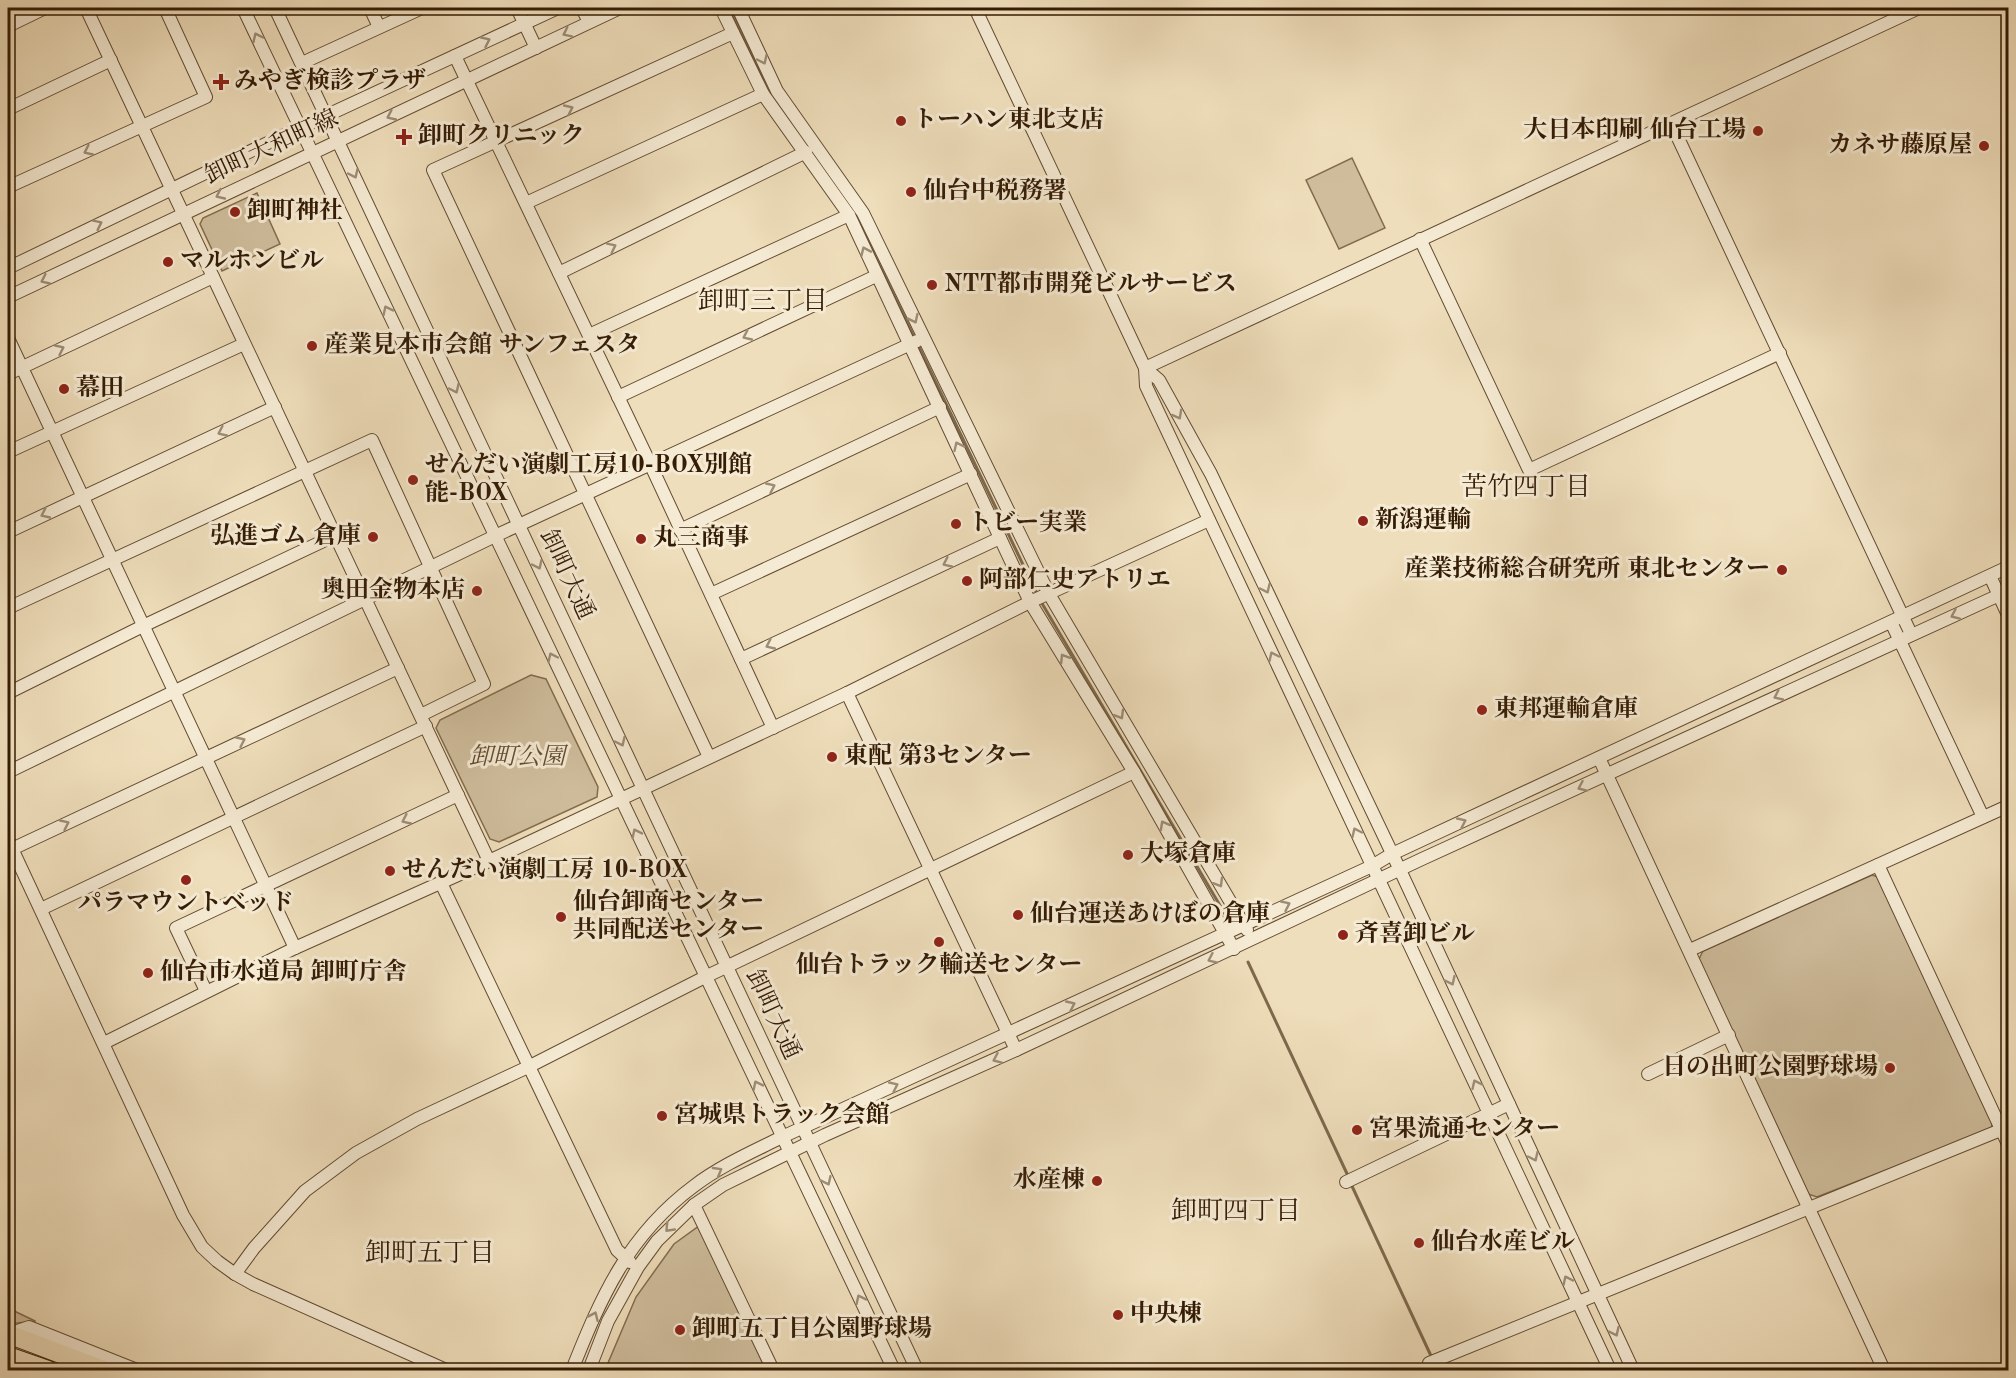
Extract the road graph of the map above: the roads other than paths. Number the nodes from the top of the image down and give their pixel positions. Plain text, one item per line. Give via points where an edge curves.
1 (45, 8) edge
2 (86, 8) edge
3 (165, 8) edge
4 (243, 8) edge
5 (275, 8) edge
6 (370, 8) edge
7 (422, 8) edge
8 (517, 8) edge
9 (558, 8) edge
10 (582, 8) edge
11 (620, 8) edge
12 (721, 8) edge
13 (738, 8) edge
14 (975, 8) edge
15 (1919, 8) edge
16 (589, 22) junction
17 (525, 23) junction
18 (8, 26) edge
19 (379, 27) junction
20 (734, 33) junction
21 (536, 48) junction
22 (455, 56) junction
23 (111, 60) junction
24 (302, 63) junction
25 (467, 81) junction
26 (763, 94) junction
27 (8, 109) edge
28 (326, 116) junction
29 (1671, 123) junction
30 (141, 127) junction
31 (300, 128) junction
32 (338, 140) junction
33 (497, 142) junction
34 (311, 152) junction
35 (806, 153) junction
36 (8, 187) edge
37 (172, 189) junction
38 (526, 203) junction
39 (183, 213) junction
40 (849, 215) junction
41 (1420, 240) junction
42 (8, 268) edge
43 (559, 273) junction
44 (876, 276) junction
45 (213, 277) junction
46 (8, 297) edge
47 (589, 335) junction
48 (8, 338) edge
49 (923, 338) junction
50 (244, 344) junction
51 (909, 345) junction
52 (1780, 353) junction
53 (21, 368) junction
54 (1144, 368) junction
55 (8, 374) edge
56 (618, 397) junction
57 (275, 407) junction
58 (940, 407) junction
59 (51, 431) junction
60 (8, 452) edge
61 (650, 464) junction
62 (306, 471) junction
63 (971, 474) junction
64 (586, 494) junction
65 (82, 497) junction
66 (1209, 520) junction
67 (519, 525) junction
68 (680, 530) junction
69 (8, 532) edge
70 (336, 536) junction
71 (495, 536) junction
72 (1000, 538) junction
73 (111, 560) junction
74 (431, 567) junction
75 (2007, 572) edge
76 (1990, 576) junction
77 (2004, 593) edge
78 (711, 594) junction
79 (365, 597) junction
80 (1040, 598) junction
81 (8, 608) edge
82 (2008, 615) edge
83 (1897, 619) junction
84 (143, 626) junction
85 (1911, 634) junction
86 (1899, 640) junction
87 (741, 659) junction
88 (398, 668) junction
89 (8, 693) edge
90 (175, 693) junction
91 (847, 693) junction
92 (423, 720) junction
93 (772, 728) junction
94 (709, 757) junction
95 (205, 758) junction
96 (1599, 758) junction
97 (8, 772) edge
98 (1134, 772) junction
99 (1607, 776) junction
100 (642, 788) junction
101 (458, 795) junction
102 (620, 799) junction
103 (2008, 806) edge
104 (1983, 817) junction
105 (234, 818) junction
106 (10, 845) edge
107 (1392, 854) junction
108 (489, 861) junction
109 (1878, 865) junction
110 (1372, 866) junction
111 (931, 870) junction
112 (1400, 870) junction
113 (1379, 881) junction
114 (441, 883) junction
115 (267, 886) junction
116 (41, 909) junction
117 (1244, 925) junction
118 (1225, 934) junction
119 (1252, 940) junction
120 (296, 948) junction
121 (1234, 949) junction
122 (1689, 950) junction
123 (726, 967) junction
124 (705, 977) junction
125 (207, 991) junction
126 (1009, 1034) junction
127 (1729, 1035) junction
128 (104, 1043) junction
129 (1016, 1050) junction
130 (528, 1067) junction
131 (1648, 1074) dead end
132 (1509, 1104) junction
133 (1489, 1113) junction
134 (802, 1128) junction
135 (2005, 1128) edge
136 (782, 1137) junction
137 (809, 1143) junction
138 (2008, 1144) edge
139 (789, 1152) junction
140 (1351, 1180) dead end
141 (694, 1205) junction
142 (1809, 1208) junction
143 (624, 1258) junction
144 (638, 1267) junction
145 (235, 1274) junction
146 (1598, 1294) junction
147 (1578, 1302) junction
148 (8, 1334) edge
149 (8, 1356) edge
150 (1433, 1361) dead end
151 (48, 1371) edge
152 (103, 1371) edge
153 (137, 1371) edge
154 (446, 1371) edge
155 (572, 1371) edge
156 (589, 1371) edge
157 (773, 1371) edge
158 (894, 1371) edge
159 (917, 1371) edge
160 (1610, 1371) edge
161 (1633, 1371) edge
162 (1884, 1371) edge

1 - 18 street
2 - 23 street
3 - 30 street via 206,97
31 -> 4 street
5 - 24 street, 卸町大通
6 - 19 street
7 - 19 street
8 - 17 street
9 - 17 street, 卸町大和町線
10 - 16 street
11 - 16 street, 卸町大和町線
12 - 20 street
13 -> 49 street via 777,91 863,213
14 - 54 street
15 - 29 street
16 -> 21 street, 卸町大和町線
17 - 21 street
22 -> 17 street, 卸町大和町線
19 - 24 street
20 - 26 street
33 -> 20 street
21 - 25 street, 卸町大和町線
22 - 25 street
22 - 28 street, 卸町大和町線
23 - 27 street
23 - 30 street
24 - 28 street, 卸町大通
25 -> 32 street, 卸町大和町線
25 - 33 street
26 - 35 street
26 - 38 street
28 - 31 street, 卸町大和町線
28 - 32 street, 卸町大通
29 - 41 street
29 - 52 street
30 -> 36 street
30 - 37 street
31 - 34 street
31 - 37 street, 卸町大和町線
32 - 34 street, 卸町大和町線
32 -> 67 street, 卸町大通
33 - 38 street
33 - 64 street via 433,170
34 -> 39 street, 卸町大和町線
71 -> 34 street
35 - 40 street
43 -> 35 street
37 - 39 street
42 -> 37 street, 卸町大和町線
38 - 43 street
39 - 45 street
39 -> 46 street, 卸町大和町線
44 -> 40 street
40 - 47 street
41 - 52 street via 1529,470
41 - 54 street
43 - 47 street
44 - 51 street
44 -> 56 street
45 - 50 street
53 -> 45 street
47 - 56 street
48 - 53 street
49 - 51 street
49 - 80 street
50 - 57 street
50 - 59 street
51 - 58 street
51 - 61 street
52 - 83 street
53 - 55 street
53 - 59 street
54 - 66 street via 1146,386
54 -> 107 street via 1158,380 1211,474
56 - 61 street
57 - 62 street
57 -> 65 street
63 -> 58 street
68 -> 58 street
59 - 60 street
59 - 65 street
61 - 64 street
61 - 68 street
62 - 70 street
62 - 73 street
62 - 74 street via 372,440
63 - 72 street
63 - 78 street
64 - 67 street
64 - 94 street
65 -> 69 street
65 - 73 street
66 - 80 street
110 -> 66 street
67 - 71 street
67 -> 100 street, 卸町大通
68 - 78 street
70 - 79 street
70 - 84 street
71 - 74 street
102 -> 71 street
72 - 80 street
72 -> 87 street
73 - 81 street
73 - 84 street
74 - 79 street
74 - 92 street via 484,684
75 - 76 street
76 - 77 street
76 - 83 street
77 - 82 street
77 -> 85 street
78 - 87 street
79 - 88 street
79 - 90 street
80 - 91 street
98 -> 80 street
80 -> 117 street
83 - 85 street
83 - 86 street
83 - 96 street
84 - 89 street
84 - 90 street
85 - 86 street
86 -> 99 street
86 - 104 street
87 - 93 street
88 - 92 street
95 -> 88 street
90 - 95 street
90 - 97 street
91 - 93 street
91 - 111 street
92 - 101 street
92 - 105 street
93 - 94 street
94 - 100 street
95 - 105 street
106 -> 95 street
96 - 99 street
107 -> 96 street
98 - 111 street
118 -> 98 street
99 -> 112 street
99 - 122 street
100 - 102 street
100 - 123 street, 卸町大通
101 - 108 street
101 -> 115 street
102 - 108 street
124 -> 102 street
103 - 104 street
104 - 109 street
105 - 115 street
105 - 116 street
106 - 116 street
107 - 110 street
107 - 112 street
108 - 114 street
109 - 122 street
109 - 135 street
110 - 113 street
117 -> 110 street
111 - 123 street
111 - 126 street
112 - 113 street
112 -> 132 street
113 - 119 street
133 -> 113 street
114 - 120 street
114 - 130 street
115 - 120 street
115 - 125 street via 176,928
116 - 128 street
117 - 118 street
117 - 119 street
118 - 121 street
126 -> 118 street
119 - 121 street
120 - 125 street
121 -> 129 street
122 - 127 street
123 - 124 street
123 - 134 street, 卸町大通
124 - 130 street
136 -> 124 street
125 - 128 street
126 - 129 street
134 -> 126 street
127 - 131 street
127 - 142 street
128 - 145 street via 192,1232 201,1247
129 -> 137 street
130 - 143 street
130 - 145 street via 417,1119 356,1153 305,1191
132 - 133 street
132 -> 146 street
133 - 140 street
147 -> 133 street
134 - 136 street
134 - 137 street, 卸町大通
135 - 138 street
135 - 142 street
136 - 139 street
143 -> 136 street via 646,1231 694,1186
137 - 139 street
137 -> 159 street, 卸町大通
139 - 141 street via 723,1185
158 -> 139 street
141 -> 144 street via 657,1241
141 - 157 street
142 - 146 street
142 - 162 street
143 - 144 street
155 -> 143 street via 593,1318
144 - 156 street via 608,1321
145 - 154 street
146 - 147 street
146 -> 161 street
147 - 150 street
147 - 160 street
148 - 152 highway
148 - 153 street via 29,1327
149 - 151 highway

